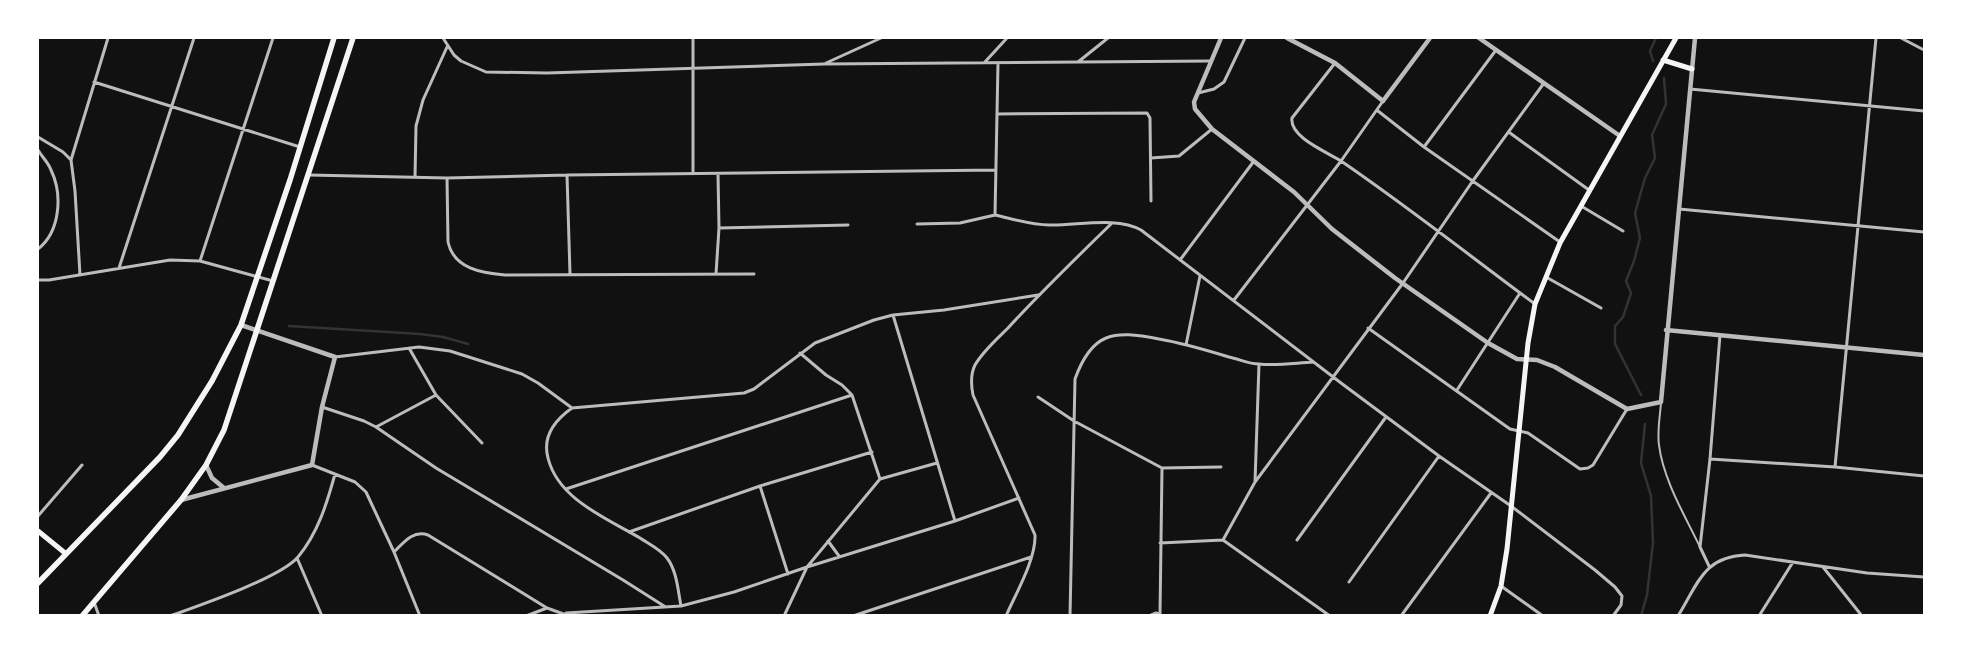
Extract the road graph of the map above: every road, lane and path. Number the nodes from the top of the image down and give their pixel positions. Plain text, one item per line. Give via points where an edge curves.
1 (108, 38) edge
2 (194, 38) edge
3 (273, 38) edge
4 (334, 38) edge
5 (353, 38) edge
6 (443, 38) edge
7 (693, 38) edge
8 (881, 38) edge
9 (1007, 38) edge
10 (1108, 38) edge
11 (1221, 38) edge
12 (1245, 38) edge
13 (1287, 38) edge
14 (1430, 38) edge
15 (1479, 38) edge
16 (1676, 38) edge
17 (1694, 38) edge
18 (1876, 38) edge
19 (1901, 38) edge
20 (448, 47) junction
21 (1496, 50) junction
22 (1924, 50) edge
23 (1663, 60) junction
24 (1211, 61) junction
25 (984, 63) junction
26 (998, 63) junction
27 (1077, 63) junction
28 (1335, 63) junction
29 (824, 64) junction
30 (694, 67) junction
31 (1692, 69) junction
32 (94, 82) junction
33 (1544, 83) junction
34 (1690, 89) junction
35 (1197, 93) junction
36 (1383, 100) junction
37 (1868, 106) junction
38 (172, 107) junction
39 (1378, 111) junction
40 (1924, 111) edge
41 (997, 114) junction
42 (243, 129) junction
43 (1212, 129) junction
44 (1510, 133) junction
45 (1620, 136) junction
46 (38, 137) edge
47 (301, 147) junction
48 (1424, 148) junction
49 (38, 150) edge
50 (1151, 158) junction
51 (71, 160) junction
52 (1254, 161) junction
53 (1341, 161) junction
54 (996, 170) junction
55 (693, 173) junction
56 (718, 174) junction
57 (309, 175) junction
58 (567, 175) junction
59 (415, 177) junction
60 (447, 178) junction
61 (1472, 182) junction
62 (1589, 190) junction
63 (1151, 201) dead end
64 (1306, 205) junction
65 (1580, 206) junction
66 (1678, 209) junction
67 (995, 215) junction
68 (1111, 223) junction
69 (917, 224) dead end
70 (848, 225) dead end
71 (1856, 226) junction
72 (719, 228) junction
73 (1623, 231) dead end
74 (1438, 232) junction
75 (1924, 232) edge
76 (1560, 243) junction
77 (38, 249) edge
78 (1180, 260) junction
79 (200, 261) junction
80 (120, 268) junction
81 (570, 274) junction
82 (716, 274) junction
83 (754, 274) dead end
84 (80, 275) junction
85 (1200, 276) junction
86 (1545, 277) junction
87 (257, 278) junction
88 (38, 280) edge
89 (274, 281) junction
90 (1403, 283) junction
91 (1520, 293) junction
92 (1038, 295) junction
93 (1234, 300) junction
94 (1535, 304) junction
95 (1601, 308) dead end
96 (893, 315) junction
97 (241, 325) junction
98 (1368, 328) junction
99 (1666, 330) junction
100 (258, 331) junction
101 (1720, 334) junction
102 (1488, 343) junction
103 (1186, 345) junction
104 (1845, 347) junction
105 (409, 348) junction
106 (800, 353) junction
107 (1924, 355) edge
108 (335, 357) junction
109 (1527, 360) junction
110 (1313, 362) junction
111 (1258, 364) junction
112 (1333, 377) junction
113 (1457, 390) junction
114 (436, 395) junction
115 (852, 395) junction
116 (1038, 397) dead end
117 (1661, 402) junction
118 (322, 408) junction
119 (572, 408) junction
120 (1627, 409) junction
121 (1386, 417) junction
122 (1074, 420) junction
123 (376, 427) junction
124 (1520, 431) junction
125 (482, 443) dead end
126 (872, 452) junction
127 (1439, 456) junction
128 (1710, 459) junction
129 (937, 463) junction
130 (82, 464) dead end
131 (312, 464) junction
132 (206, 465) junction
133 (1221, 467) dead end
134 (1834, 467) junction
135 (1162, 468) junction
136 (335, 474) junction
137 (1924, 476) edge
138 (880, 479) junction
139 (1255, 482) junction
140 (760, 486) junction
141 (224, 488) junction
142 (565, 489) junction
143 (1491, 493) junction
144 (1019, 498) junction
145 (181, 500) junction
146 (1510, 506) junction
147 (38, 516) edge
148 (955, 521) junction
149 (38, 531) edge
150 (629, 532) junction
151 (828, 540) junction
152 (1223, 540) junction
153 (1297, 540) dead end
154 (1160, 543) junction
155 (1700, 547) junction
156 (394, 552) junction
157 (65, 553) junction
158 (840, 556) junction
159 (1031, 557) junction
160 (297, 558) junction
161 (1794, 562) junction
162 (1709, 566) junction
163 (1823, 566) junction
164 (807, 567) junction
165 (788, 574) junction
166 (1924, 577) edge
167 (1349, 582) dead end
168 (38, 584) edge
169 (1501, 586) junction
170 (94, 601) junction
171 (681, 606) junction
172 (665, 607) junction
173 (547, 608) junction
174 (568, 614) edge
175 (1160, 614) junction
176 (82, 616) edge
177 (99, 616) edge
178 (170, 616) edge
179 (322, 616) edge
180 (420, 616) edge
181 (526, 616) edge
182 (784, 616) edge
183 (853, 616) edge
184 (1006, 616) edge
185 (1070, 616) edge
186 (1149, 616) edge
187 (1165, 616) edge
188 (1330, 616) edge
189 (1401, 616) edge
190 (1490, 616) edge
191 (1543, 616) edge
192 (1614, 616) edge
193 (1678, 616) edge
194 (1759, 616) edge
195 (1862, 616) edge

1 - 32 street
2 - 38 street
3 - 42 street
4 - 47 main road
5 - 57 main road
6 - 20 street
7 - 30 street
8 - 29 street
9 - 25 street
10 - 27 street
11 - 24 street
12 - 35 street via 1224,82 1214,90
13 - 28 street
14 - 36 street
15 - 21 street
16 - 23 main road
17 - 31 street
18 - 37 street
19 - 22 street
20 - 30 street via 461,61 486,72
20 - 59 street via 423,100 418,120
21 - 33 street
21 - 48 street
23 - 31 main road
23 - 45 main road
24 - 27 street
24 - 35 street
25 - 26 street
25 - 29 street
26 - 27 street
26 - 41 street
28 - 36 street
28 - 53 street via 1292,121 1296,132 1304,139
29 - 30 street
30 - 55 street
31 - 34 street
32 - 38 street
32 - 51 street
33 - 44 street
33 - 45 street
34 - 37 street
34 - 66 street
35 - 43 street via 1194,106
36 - 39 street
37 - 40 street
37 - 71 street
38 - 42 street
38 - 80 street
39 - 48 street
39 - 53 street
41 - 50 street via 1144,112 1150,118
41 - 54 street
42 - 47 street
42 - 79 street
43 - 50 street via 1179,156
43 - 52 street
44 - 61 street
44 - 62 street
45 - 62 main road
46 - 51 street
47 - 87 main road
48 - 61 street
49 - 77 street via 53,174 58,204 51,234
50 - 63 street
51 - 84 street via 76,191
52 - 64 street
52 - 78 street
53 - 64 street
53 - 74 street
54 - 56 street
54 - 67 street
55 - 56 street
55 - 58 street
56 - 72 street
57 - 59 street
57 - 89 main road
58 - 60 street
58 - 81 street
59 - 60 street
60 - 81 street via 448,242 458,260 484,273 504,276
61 - 74 street
61 - 76 street
62 - 65 main road
64 - 90 street
64 - 93 street
65 - 73 street
65 - 76 main road
66 - 71 street
66 - 99 street
67 - 68 street via 1049,225
67 - 69 street via 960,224
68 - 78 street via 1132,224
68 - 92 street
70 - 72 street
71 - 75 street
71 - 104 street
72 - 82 street
74 - 90 street
74 - 91 street
76 - 86 main road
78 - 85 street
79 - 80 street via 170,260
79 - 87 street
80 - 84 street
81 - 82 street
82 - 83 street
84 - 88 street
85 - 93 street
85 - 103 street
86 - 94 main road
86 - 95 street
87 - 89 street
87 - 97 main road
89 - 100 main road
90 - 98 street
90 - 102 street
91 - 94 street
91 - 102 street
92 - 96 street
92 - 144 street via 972,372 973,395
93 - 110 street
94 - 109 main road
96 - 106 street via 823,338
96 - 129 street
97 - 100 street
97 - 157 main road via 212,381 178,435
98 - 112 street
98 - 113 street
99 - 101 street
99 - 117 street
100 - 108 street
100 - 132 main road via 224,430
101 - 104 street
101 - 128 street
102 - 109 street via 1517,359
102 - 113 street
103 - 111 street
103 - 122 street via 1131,333 1101,341 1081,362 1075,379
104 - 107 street
104 - 134 street
105 - 108 street
105 - 114 street
105 - 119 street via 450,351 515,372 538,383
106 - 115 street
106 - 119 street via 754,389 744,393
108 - 118 street
109 - 120 street via 1555,367
109 - 124 main road
110 - 111 street
110 - 112 street
111 - 139 street
112 - 121 street
112 - 139 street
113 - 124 street via 1510,429
114 - 123 street
114 - 125 street
115 - 126 street
115 - 142 street
116 - 122 street
117 - 120 street
117 - 155 lane via 1658,442 1662,459
118 - 123 street
118 - 131 street
119 - 142 street via 557,420 546,442 551,472
120 - 124 street via 1593,465 1585,470 1575,467 1528,433
121 - 127 street
121 - 153 street
122 - 135 street
122 - 185 street
123 - 172 street via 436,468
124 - 146 main road
126 - 138 street
126 - 140 street
127 - 143 street
127 - 167 street
128 - 134 street
128 - 155 street
129 - 138 street
129 - 148 street
130 - 147 street
131 - 136 street
131 - 141 street
132 - 141 street via 212,478
132 - 145 main road
133 - 135 street
134 - 137 street
135 - 154 street
136 - 156 street via 355,482 366,492
136 - 160 street via 323,513
138 - 151 street
139 - 152 street
140 - 150 street
140 - 165 street
141 - 145 street
142 - 150 street
143 - 146 street
143 - 189 street
144 - 148 street
144 - 159 street via 1035,534
145 - 170 main road
146 - 169 main road
146 - 192 street via 1616,587 1622,596
148 - 158 street
149 - 157 main road
150 - 171 street via 661,551 670,562
151 - 158 street
151 - 164 street
152 - 154 street
152 - 188 street
154 - 175 street
155 - 162 street
156 - 173 street via 420,532
156 - 180 street
157 - 168 main road
158 - 164 street
159 - 183 street
159 - 184 street
160 - 178 street via 249,585
160 - 179 street
161 - 162 street via 1739,555
161 - 163 street
161 - 194 street
162 - 193 street
163 - 166 street
163 - 195 street
164 - 165 street
164 - 182 street
165 - 171 street
169 - 190 main road
169 - 191 street
170 - 176 main road
170 - 177 street
171 - 172 street
172 - 174 street
173 - 174 street
173 - 181 street
175 - 186 street
175 - 187 street

